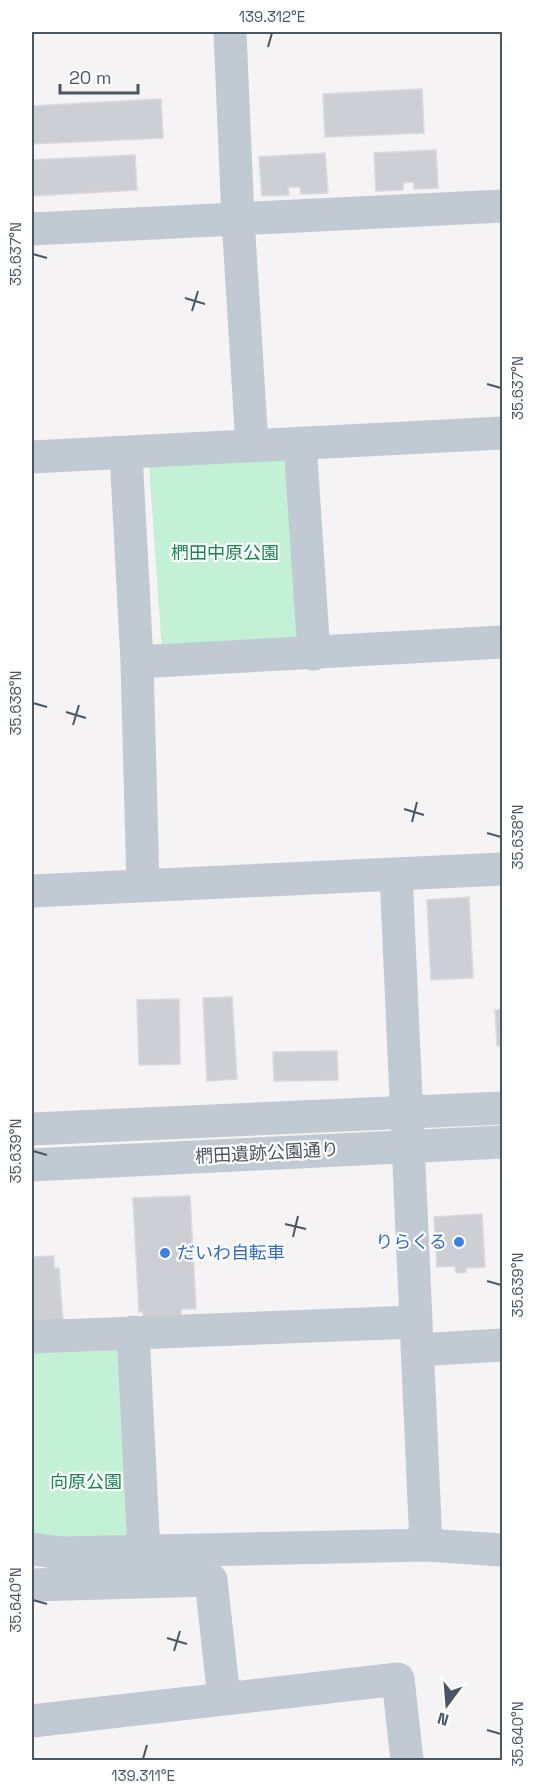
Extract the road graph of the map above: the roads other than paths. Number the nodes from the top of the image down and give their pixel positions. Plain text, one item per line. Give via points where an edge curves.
1 (231, 32) edge
2 (502, 206) edge
3 (238, 219) junction
4 (32, 230) edge
5 (502, 433) edge
6 (300, 443) junction
7 (252, 445) junction
8 (126, 453) junction
9 (32, 457) edge
10 (502, 642) edge
11 (314, 654) junction
12 (137, 662) junction
13 (502, 869) edge
14 (396, 874) junction
15 (143, 885) junction
16 (32, 891) edge
17 (502, 1108) edge
18 (405, 1113) junction
19 (32, 1130) edge
20 (502, 1142) edge
21 (407, 1147) junction
22 (32, 1165) edge
23 (133, 1332) junction
24 (416, 1336) junction
25 (32, 1337) edge
26 (502, 1344) edge
27 (426, 1545) junction
28 (32, 1549) edge
29 (502, 1550) edge
30 (144, 1552) junction
31 (32, 1585) edge
32 (224, 1698) junction
33 (32, 1721) edge
34 (407, 1761) edge

1 - 3 street
2 - 3 street
3 - 4 street
3 - 7 street
5 - 6 street
6 - 7 street
6 - 11 street
7 - 8 street
8 - 9 street
8 - 12 street
10 - 11 street
11 - 12 street
12 - 15 street
13 - 14 street
14 - 15 street
14 - 18 street
15 - 16 street
17 - 18 street, 椚田遺跡公園通り
18 - 19 street, 椚田遺跡公園通り
18 - 21 street
20 - 21 street, 椚田遺跡公園通り
21 - 22 street, 椚田遺跡公園通り
21 - 24 street
23 - 24 street
23 - 25 street
23 - 30 street
24 - 26 street
24 - 27 street
27 - 29 street
27 - 30 street
28 - 30 street
31 - 32 street via 211,1580
32 - 33 street
32 - 34 street via 398,1679

